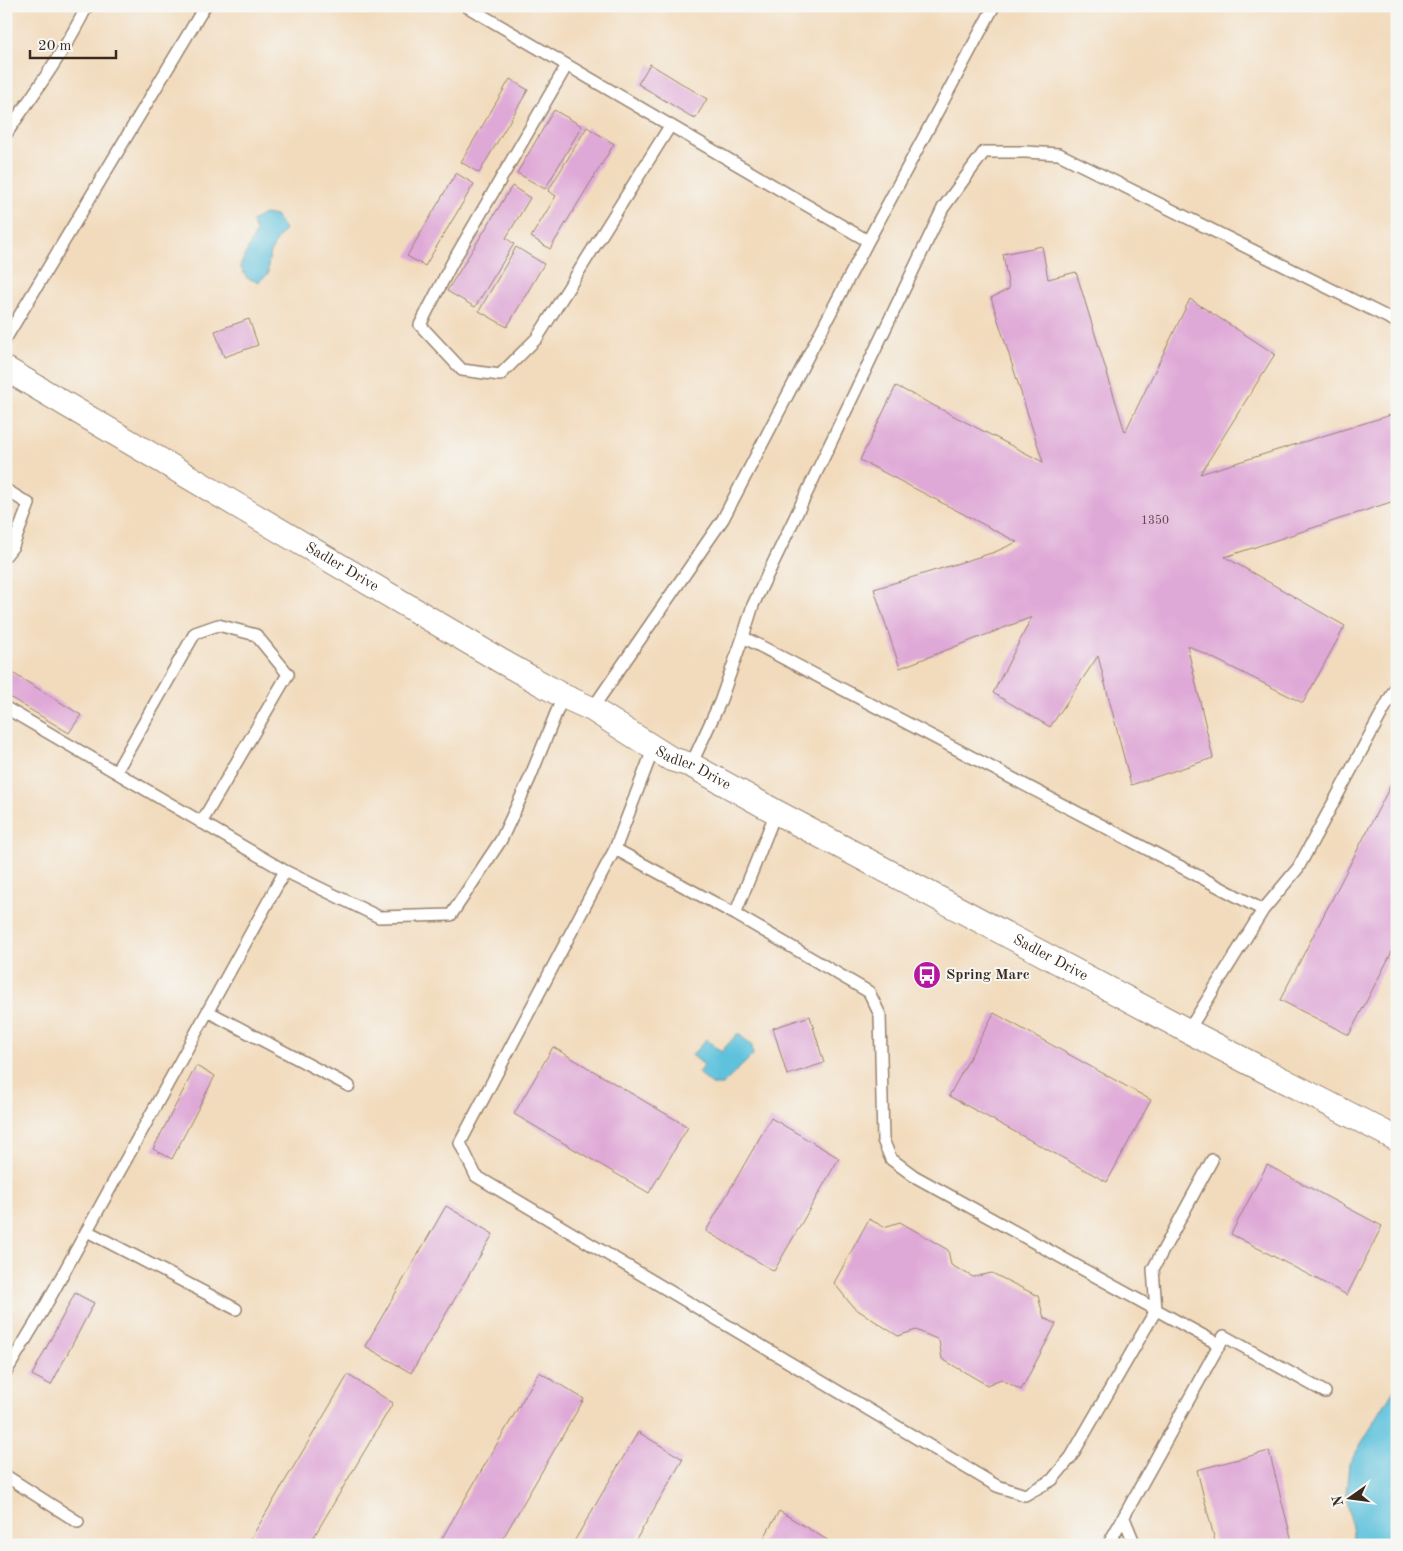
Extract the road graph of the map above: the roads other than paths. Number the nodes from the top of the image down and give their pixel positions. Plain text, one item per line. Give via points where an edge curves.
1 (88, 6) edge
2 (206, 6) edge
3 (466, 6) edge
4 (994, 6) edge
5 (567, 65) junction
6 (670, 126) junction
7 (6, 134) edge
8 (868, 241) junction
9 (1397, 322) edge
10 (6, 338) edge
11 (6, 369) edge
12 (6, 490) edge
13 (6, 555) edge
14 (743, 638) junction
15 (1397, 685) edge
16 (563, 696) junction
17 (6, 708) edge
18 (592, 710) junction
19 (654, 747) junction
20 (691, 765) junction
21 (116, 772) junction
22 (776, 812) junction
23 (201, 823) junction
24 (615, 849) junction
25 (285, 871) junction
26 (1263, 910) junction
27 (736, 914) junction
28 (208, 1012) junction
29 (1188, 1031) junction
30 (350, 1086) dead end
31 (1397, 1139) edge
32 (1212, 1160) dead end
33 (87, 1231) junction
34 (236, 1310) dead end
35 (1156, 1310) junction
36 (1220, 1345) junction
37 (6, 1372) edge
38 (1325, 1392) dead end
39 (6, 1476) edge
40 (1124, 1518) junction
41 (78, 1522) dead end
42 (1108, 1545) edge
43 (1135, 1545) edge

1 - 7 lane
2 - 10 lane
3 - 5 lane
4 - 8 lane
5 - 6 lane
5 - 6 lane via 452,263 420,325 462,370 500,375 537,338
6 - 8 lane
8 - 18 lane via 723,519
9 - 14 lane via 1059,154 984,152 943,208 753,605
11 - 16 street, Sadler Drive
12 - 13 lane via 29,504 13,546
14 - 20 lane via 720,702
14 - 26 lane
15 - 26 lane via 1298,868
16 - 18 street, Sadler Drive
16 - 25 lane via 530,780 501,840 451,915 379,917
17 - 21 lane
18 - 19 street, Sadler Drive
19 - 20 street, Sadler Drive via 671,759
19 - 24 lane
20 - 22 street, Sadler Drive
21 - 23 lane
21 - 23 lane via 195,633 218,625 256,635 288,674
22 - 27 lane
22 - 29 street, Sadler Drive
23 - 25 lane
24 - 27 lane
24 - 35 lane via 460,1143 476,1176 998,1486 1025,1495 1052,1480 1071,1457
25 - 28 lane
26 - 29 lane
27 - 35 lane via 869,992 880,1015 883,1140 891,1159 914,1176
28 - 30 lane
28 - 33 lane
29 - 31 street, Sadler Drive
32 - 35 lane via 1153,1269
33 - 34 lane
33 - 37 lane
35 - 36 lane
36 - 38 lane via 1224,1336
36 - 40 lane
39 - 41 lane
40 - 42 lane
40 - 43 lane

